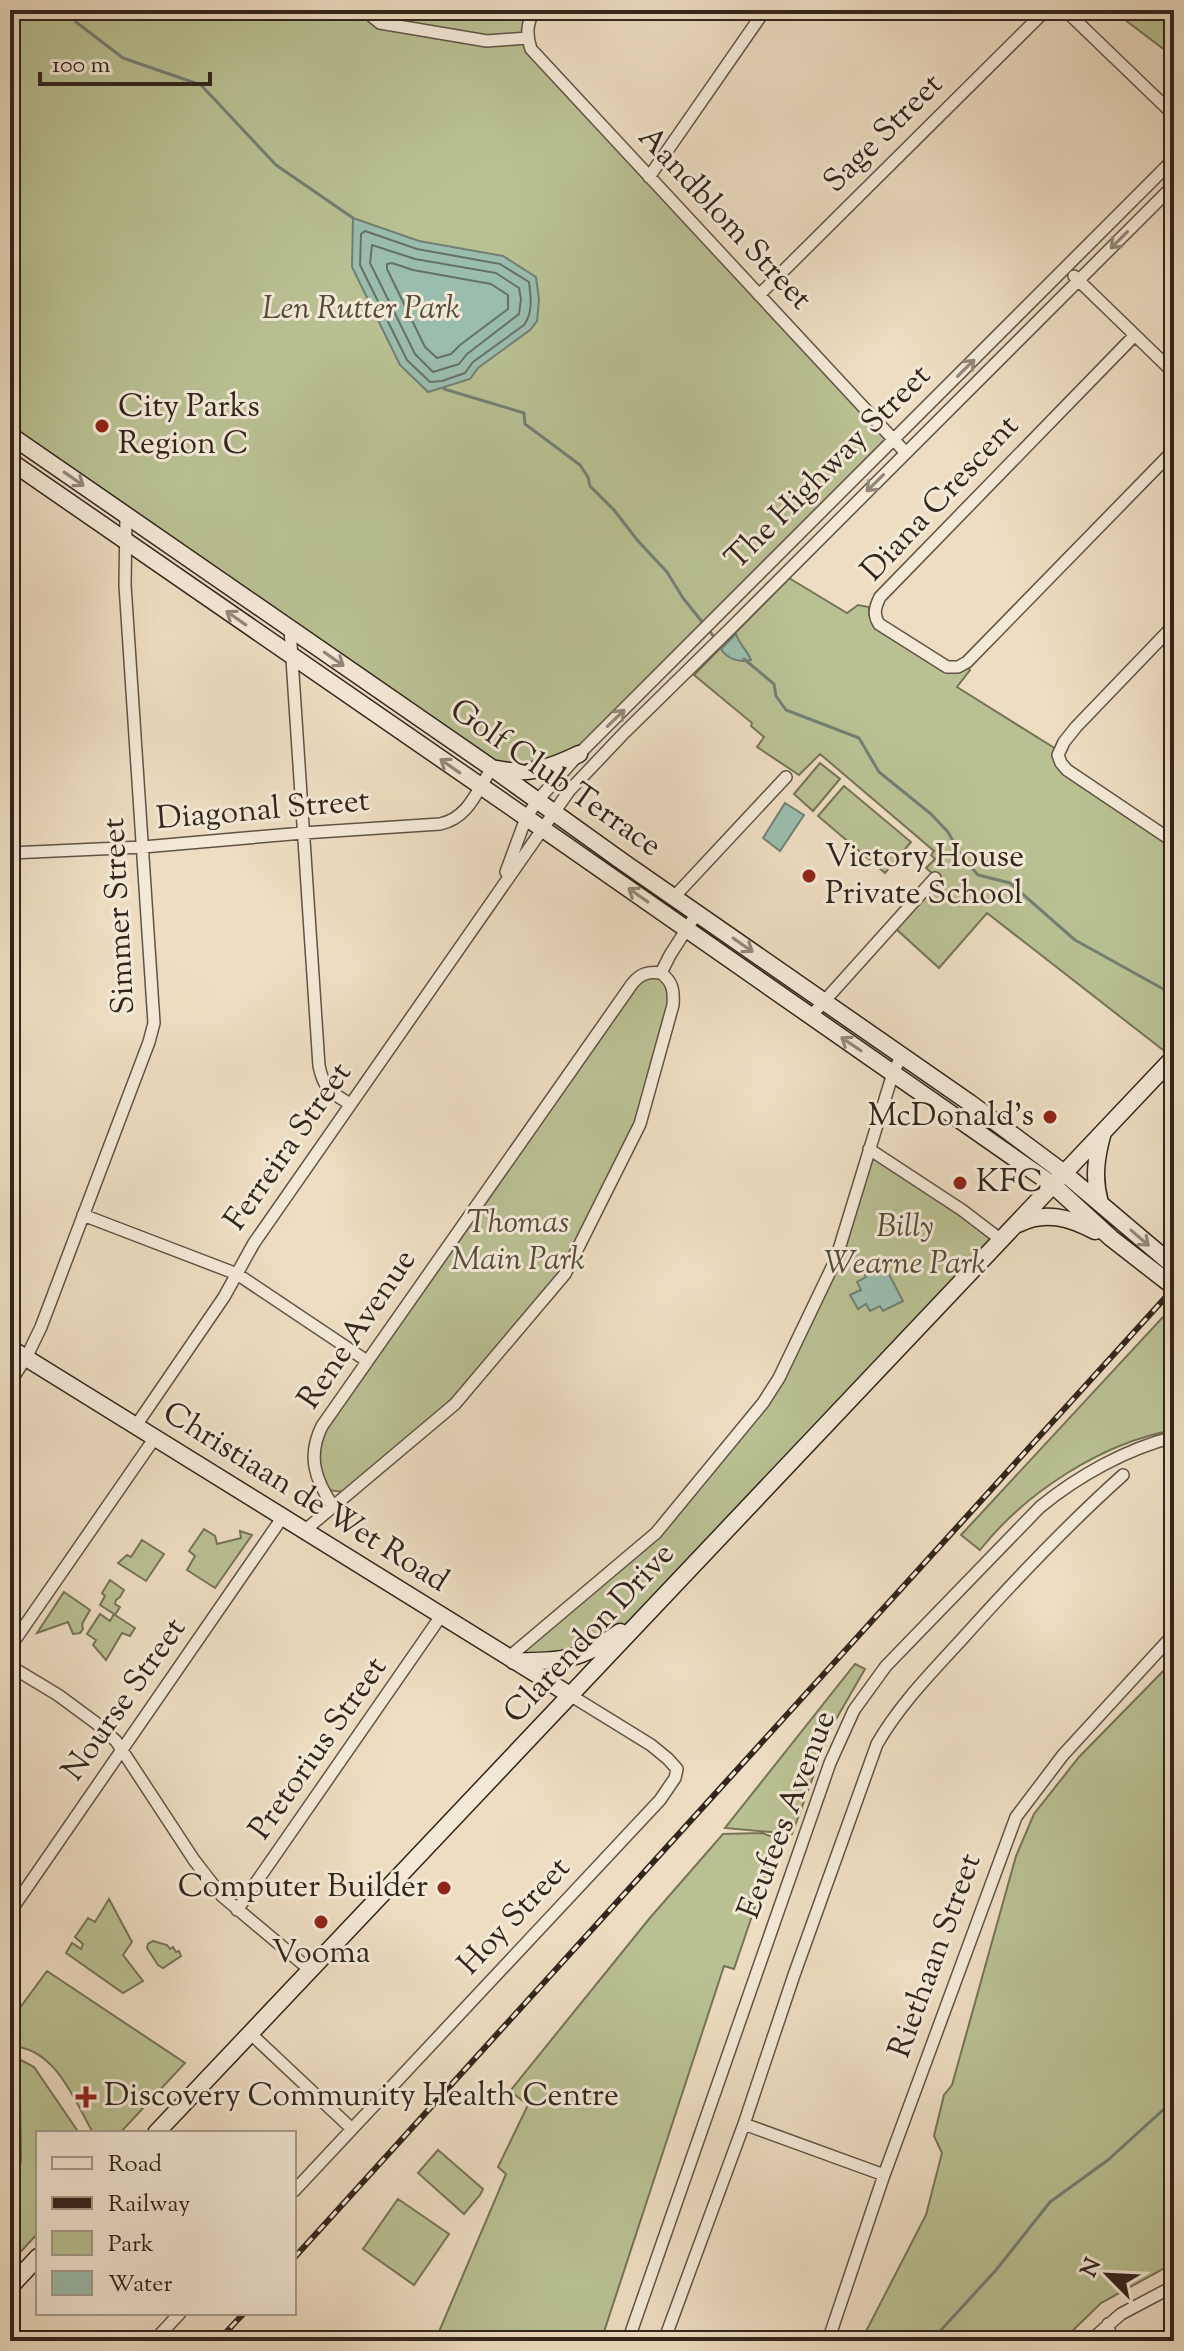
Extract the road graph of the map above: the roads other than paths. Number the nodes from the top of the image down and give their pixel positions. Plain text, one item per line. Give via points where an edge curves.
1 (364, 10) edge
2 (534, 10) edge
3 (765, 10) edge
4 (1046, 10) edge
5 (1065, 10) edge
6 (527, 38) junction
7 (1174, 115) edge
8 (1174, 159) edge
9 (649, 177) junction
10 (1174, 185) edge
11 (1066, 268) junction
12 (1078, 280) junction
13 (759, 295) junction
14 (1135, 335) junction
15 (1174, 373) edge
16 (10, 435) edge
17 (894, 440) junction
18 (1174, 450) edge
19 (906, 453) junction
20 (10, 461) edge
21 (126, 516) junction
22 (126, 540) junction
23 (1174, 625) edge
24 (290, 629) junction
25 (291, 656) junction
26 (579, 754) junction
27 (492, 768) junction
28 (786, 777) dead end
29 (480, 786) junction
30 (537, 801) junction
31 (554, 811) junction
32 (526, 818) junction
33 (543, 828) junction
34 (303, 833) junction
35 (1174, 842) edge
36 (143, 847) junction
37 (10, 853) edge
38 (935, 878) dead end
39 (674, 897) junction
40 (492, 902) junction
41 (697, 913) junction
42 (686, 929) junction
43 (661, 973) junction
44 (824, 1001) junction
45 (811, 1016) junction
46 (902, 1055) junction
47 (1174, 1057) edge
48 (893, 1073) junction
49 (350, 1104) junction
50 (1103, 1131) junction
51 (869, 1149) junction
52 (1059, 1179) junction
53 (1100, 1203) junction
54 (83, 1215) junction
55 (1005, 1234) junction
56 (1111, 1238) junction
57 (1174, 1266) edge
58 (237, 1274) junction
59 (1174, 1287) edge
60 (10, 1348) edge
61 (26, 1358) junction
62 (367, 1361) junction
63 (10, 1382) edge
64 (135, 1427) junction
65 (1174, 1437) edge
66 (154, 1439) junction
67 (1123, 1475) dead end
68 (333, 1506) junction
69 (282, 1518) junction
70 (304, 1531) junction
71 (650, 1610) junction
72 (441, 1616) junction
73 (1174, 1634) edge
74 (10, 1647) edge
75 (510, 1660) junction
76 (10, 1666) edge
77 (570, 1695) junction
78 (123, 1750) junction
79 (237, 1910) junction
80 (10, 1912) edge
81 (310, 1970) junction
82 (251, 2034) junction
83 (744, 2124) junction
84 (352, 2129) junction
85 (158, 2131) edge
86 (884, 2175) junction
87 (296, 2189) edge
88 (36, 2259) edge
89 (1174, 2286) edge
90 (10, 2287) edge
91 (178, 2315) edge
92 (1108, 2324) junction
93 (154, 2341) edge
94 (628, 2341) edge
95 (664, 2341) edge
96 (828, 2341) edge
97 (1090, 2341) edge
98 (1111, 2341) edge

1 - 6 street via 380,23 487,41
2 - 6 street
3 - 9 street
4 - 13 street, Sage Street
5 - 7 street
6 - 9 street, Aandblom Street via 531,49
8 - 11 street, The Highway Street
9 - 13 street, Aandblom Street
10 -> 12 street, The Highway Street
11 - 12 street
17 -> 11 street, The Highway Street
12 - 14 street
12 - 19 street, The Highway Street
13 - 17 street, Aandblom Street
14 - 15 street
14 - 18 street, Diana Crescent via 880,597 875,618 947,667 967,662
16 -> 21 street, Golf Club Terrace
17 - 19 street, Aandblom Street
26 -> 17 street, The Highway Street
19 -> 31 street, The Highway Street via 586,771
20 - 22 street, Golf Club Terrace
21 - 22 street, Simmer Street
21 - 24 street, Golf Club Terrace
25 -> 22 street, Golf Club Terrace
22 - 36 street, Simmer Street
23 - 35 street via 1071,734 1058,755 1067,770
24 - 25 street
24 -> 27 street, Golf Club Terrace
29 -> 25 street, Golf Club Terrace
25 - 34 street
26 - 27 street via 534,771
26 - 30 street, The Highway Street
27 - 29 street, Diagonal Street
27 - 30 street, Golf Club Terrace
28 - 39 street
29 - 32 street, Golf Club Terrace
29 - 34 street, Diagonal Street via 464,813 447,822
30 - 31 street, Golf Club Terrace
30 - 32 street, The Highway Street
31 - 33 street, The Highway Street
31 - 39 street, Golf Club Terrace
32 - 33 street, Golf Club Terrace
32 - 40 street, Ferreira Street
33 - 40 street, Ferreira Street
42 -> 33 street, Golf Club Terrace
34 - 36 street, Diagonal Street
34 - 49 street via 319,1066 325,1086
36 - 37 street, Diagonal Street
36 - 54 street, Simmer Street via 154,1023
38 - 44 street
39 - 41 street, Golf Club Terrace
40 - 49 street, Ferreira Street
41 - 42 street
41 -> 44 street, Golf Club Terrace
42 - 43 street
42 - 45 street, Golf Club Terrace
43 - 62 street, Rene Avenue via 645,973 632,984
43 - 68 street via 672,986 673,1005 644,1111 565,1274 455,1404
44 - 45 street
44 - 46 street, Golf Club Terrace
48 -> 45 street, Golf Club Terrace
46 - 48 street
46 - 52 street, Golf Club Terrace
47 - 50 street, Clarendon Drive
48 - 51 street
48 - 52 street, Golf Club Terrace
49 - 58 street, Ferreira Street
50 - 52 street, Clarendon Drive
50 - 53 street via 1095,1168
51 - 55 street
51 - 75 street via 830,1274 763,1403 656,1533
52 - 53 street
52 - 55 street, Clarendon Drive
52 - 56 street
53 -> 57 street
54 - 58 street
54 - 61 street, Simmer Street
55 - 56 street via 1031,1218 1055,1216
55 - 71 street, Clarendon Drive
56 - 59 street
58 - 62 street
58 - 64 street, Ferreira Street
60 - 61 street, Christiaan de Wet Road
61 - 63 street, Simmer Street
61 - 64 street, Christiaan de Wet Road
62 - 68 street, Rene Avenue via 315,1444 318,1481
64 - 66 street, Christiaan de Wet Road
65 - 94 street, Eeufees Avenue via 1119,1458 1040,1507 886,1666 854,1710 830,1763
66 - 69 street, Christiaan de Wet Road
66 - 74 street
67 - 83 street, Eeufees Avenue via 991,1606 885,1731 863,1780
68 - 70 street
69 - 70 street, Christiaan de Wet Road
69 - 78 street, Nourse Street
70 - 72 street, Christiaan de Wet Road
71 - 75 street via 584,1655
71 - 77 street, Clarendon Drive
72 - 75 street, Christiaan de Wet Road
72 - 79 street, Pretorius Street
73 - 86 street, Riethaan Street via 1063,1755 1016,1817
75 - 77 street, Christiaan de Wet Road
76 - 78 street via 86,1716
77 - 81 street, Clarendon Drive
77 - 84 street, Hoy Street via 660,1752 674,1766 675,1778
78 - 79 street via 194,1860
78 - 80 street, Nourse Street
79 - 81 street
81 - 82 street, Clarendon Drive
82 - 84 street
82 - 85 street, Clarendon Drive
83 - 86 street
83 - 95 street, Eeufees Avenue
84 - 87 street, Hoy Street
86 - 96 street, Riethaan Street
88 - 90 street
89 - 92 street
91 - 93 street
92 - 97 street
92 - 98 street

